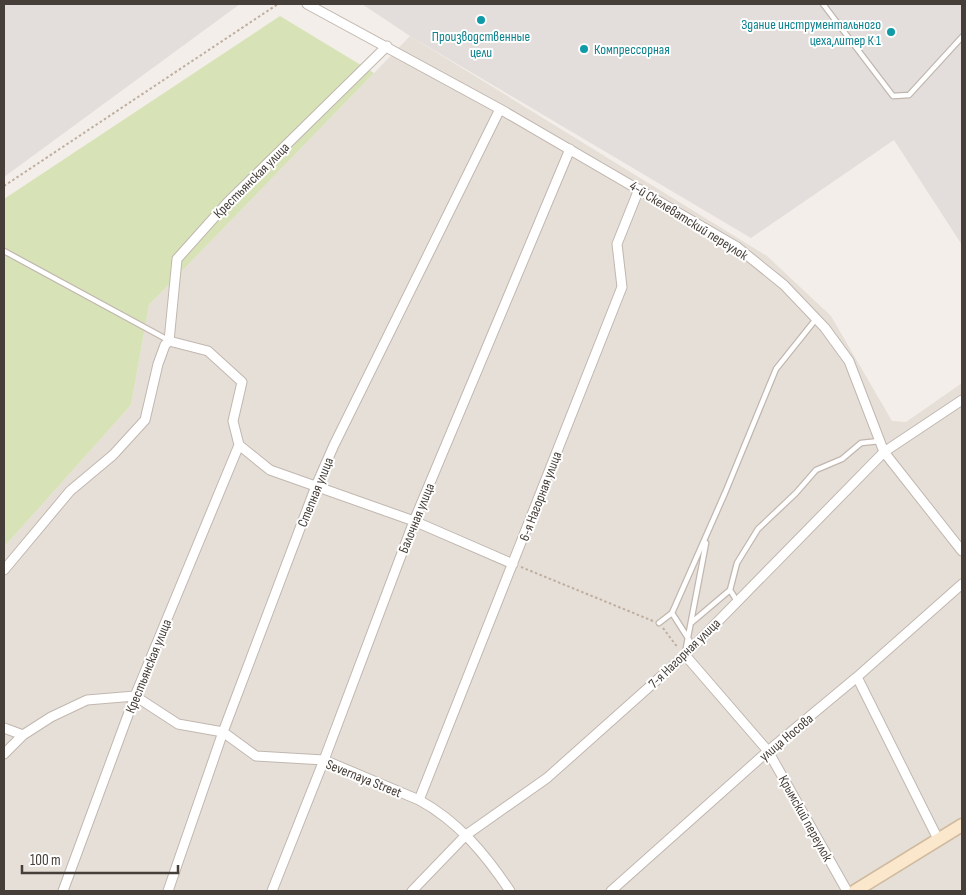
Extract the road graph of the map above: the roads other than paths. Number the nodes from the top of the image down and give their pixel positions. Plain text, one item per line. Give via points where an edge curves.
1 (307, 4) edge
2 (823, 4) edge
3 (962, 37) edge
4 (387, 46) junction
5 (500, 109) junction
6 (570, 149) junction
7 (639, 189) junction
8 (4, 251) edge
9 (816, 319) junction
10 (169, 341) junction
11 (962, 400) edge
12 (880, 441) junction
13 (239, 444) junction
14 (884, 452) junction
15 (316, 486) junction
16 (414, 521) junction
17 (707, 534) junction
18 (962, 551) edge
19 (513, 564) junction
20 (4, 570) edge
21 (962, 584) edge
22 (730, 590) junction
23 (738, 601) junction
24 (672, 613) junction
25 (659, 623) road end
26 (690, 624) junction
27 (688, 638) junction
28 (693, 646) junction
29 (685, 655) junction
30 (857, 677) junction
31 (135, 696) junction
32 (4, 728) edge
33 (223, 732) junction
34 (23, 735) junction
35 (768, 751) junction
36 (4, 754) edge
37 (324, 760) junction
38 (419, 800) junction
39 (962, 825) edge
40 (466, 835) junction
41 (938, 840) junction
42 (64, 891) edge
43 (168, 891) edge
44 (272, 891) edge
45 (412, 891) edge
46 (510, 891) edge
47 (611, 891) edge
48 (847, 891) edge
49 (855, 891) edge

1 - 4 street, 4-й Скелеватский переулок
2 - 3 lane via 893,96 909,95
4 - 5 street, 4-й Скелеватский переулок
4 - 10 street, Крестьянская улица via 228,202 177,259
5 - 6 street, 4-й Скелеватский переулок
5 - 15 street, Степная улица
6 - 7 street, 4-й Скелеватский переулок
6 - 16 street, Балочная улица
7 - 9 street, 4-й Скелеватский переулок via 737,247 784,285
7 - 19 street, 6-я Нагорная улица via 618,244 622,287
8 - 10 lane
9 - 12 street, 4-й Скелеватский переулок via 849,361
9 - 17 lane via 776,369
10 - 13 street via 208,351 242,382 233,421
10 - 20 street via 158,364 145,420 113,455 70,491
11 - 14 street, 7-я Нагорная улица
12 - 14 street, 4-й Скелеватский переулок
12 - 22 lane via 861,443 842,459 816,470 758,529 737,563
13 - 15 street via 270,470
13 - 31 street, Крестьянская улица
14 - 18 street, 4-й Скелеватский переулок
14 - 23 street, 7-я Нагорная улица
15 - 16 street
15 - 33 street, Степная улица
16 - 19 street
16 - 37 street, Балочная улица
17 - 24 lane
17 - 26 lane
19 - 38 street, 6-я Нагорная улица
21 - 30 street, улица Носова
22 - 23 lane
22 - 26 lane
23 - 28 street, 7-я Нагорная улица
24 - 25 lane
24 - 27 lane
26 - 27 lane
27 - 28 lane
27 - 29 lane
28 - 29 street, 7-я Нагорная улица
29 - 35 street, Крымский переулок
29 - 40 street, 7-я Нагорная улица via 547,778
30 - 35 street, улица Носова
30 - 41 street
31 - 33 street, Severnaya Street via 178,724
31 - 34 street via 87,700
31 - 42 street, Крестьянская улица
32 - 34 street
33 - 37 street, Severnaya Street via 256,756
33 - 43 street, Степная улица
34 - 36 street
35 - 47 street, улица Носова
35 - 48 street, Крымский переулок
37 - 38 street, Severnaya Street
37 - 44 street, Балочная улица
38 - 40 street, Severnaya Street
39 - 41 main road
40 - 45 street
40 - 46 street, Severnaya Street
41 - 49 main road

